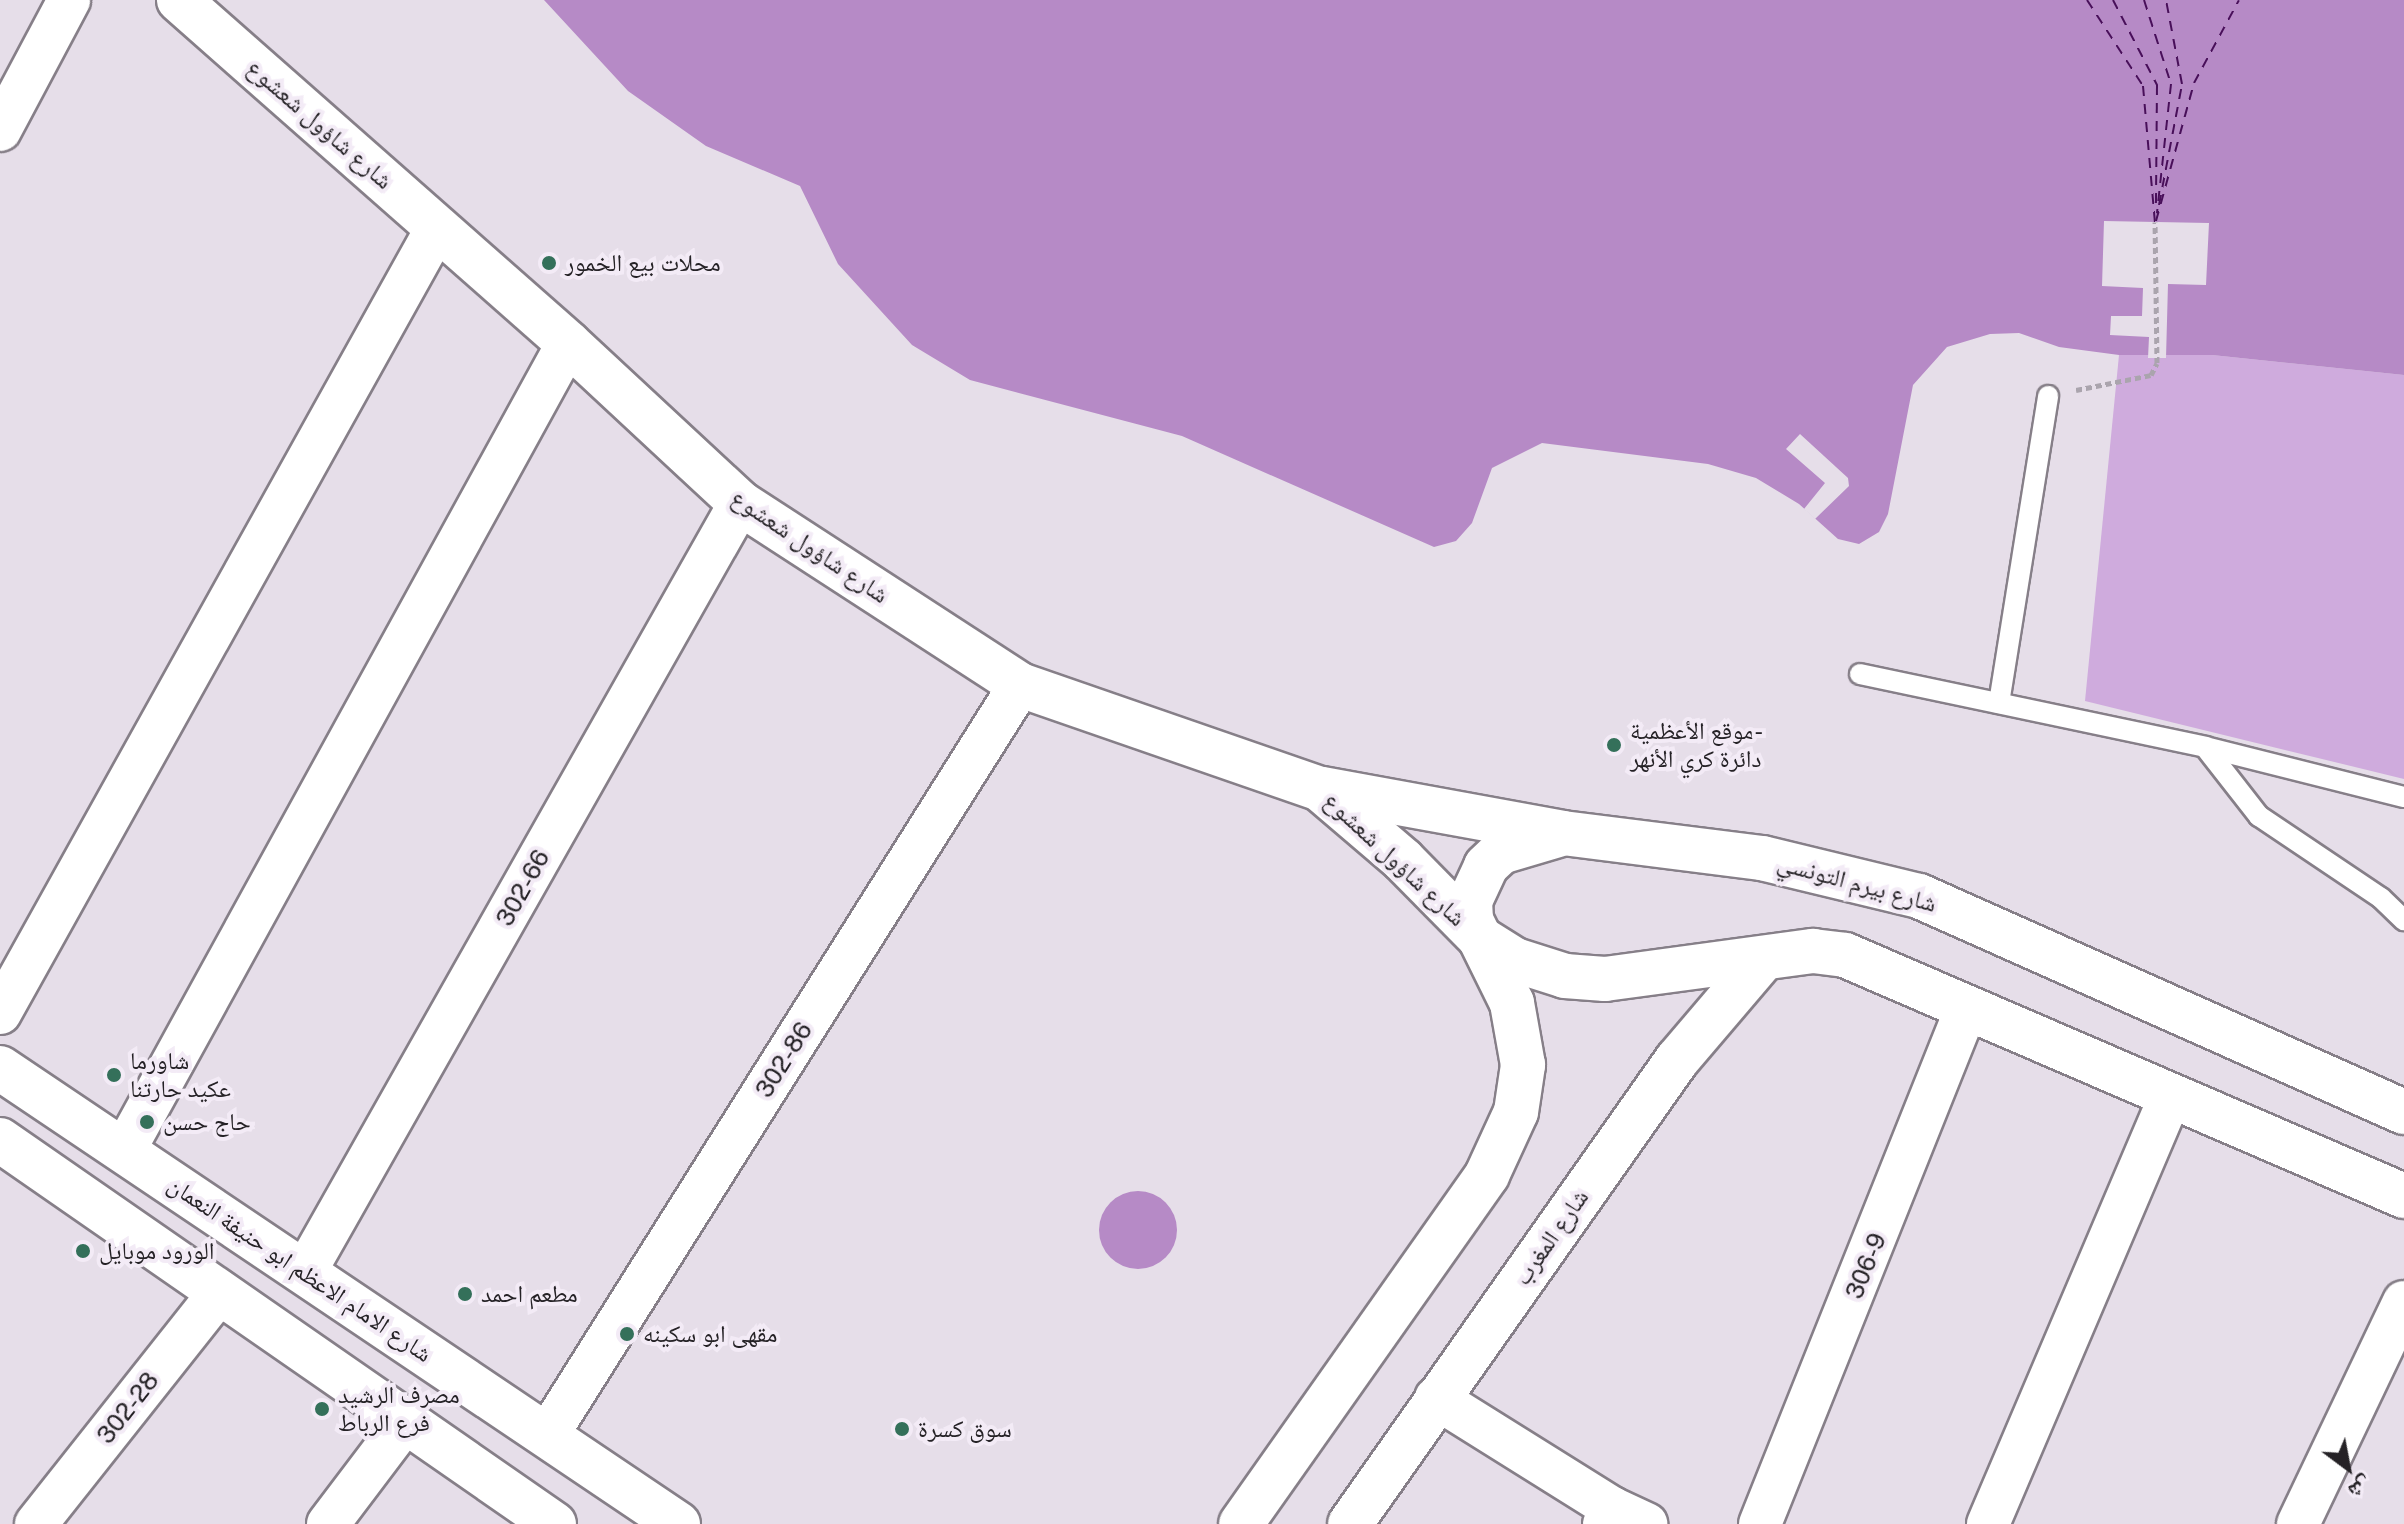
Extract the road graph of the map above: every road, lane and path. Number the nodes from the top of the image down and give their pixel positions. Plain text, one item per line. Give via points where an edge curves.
1 (69, 0) edge
2 (179, 0) edge
3 (0, 130) edge
4 (2155, 222) dead end
5 (437, 228) junction
6 (568, 343) junction
7 (2048, 396) joint
8 (740, 503) junction
9 (1860, 674) dead end
10 (1020, 685) junction
11 (1999, 703) junction
12 (2205, 747) junction
13 (1320, 789) junction
14 (2404, 797) edge
15 (1563, 833) junction
16 (2404, 920) edge
17 (1480, 938) junction
18 (1763, 959) junction
19 (1967, 1007) junction
20 (0, 1013) edge
21 (0, 1068) edge
22 (2171, 1095) junction
23 (2404, 1112) edge
24 (0, 1140) edge
25 (124, 1151) junction
26 (2404, 1196) edge
27 (305, 1272) junction
28 (220, 1292) junction
29 (2404, 1302) edge
30 (1436, 1398) junction
31 (406, 1421) junction
32 (548, 1434) junction
33 (1621, 1519) edge
34 (36, 1524) edge
35 (328, 1524) edge
36 (554, 1524) edge
37 (678, 1524) edge
38 (1241, 1524) edge
39 (1350, 1524) edge
40 (1760, 1524) edge
41 (1988, 1524) edge
42 (2298, 1524) edge

1 - 3 street
2 - 5 street, شارع شاؤول شعشوع
4 - 7 path via 2157,363 2151,375
5 - 6 street, شارع شاؤول شعشوع
5 - 20 street
6 - 8 street, شارع شاؤول شعشوع
6 - 25 street
7 - 11 lane
8 - 10 street, شارع شاؤول شعشوع
8 - 27 street, 302-66
9 - 11 lane
10 - 13 street, شارع شاؤول شعشوع
10 - 32 street, 302-86
11 - 12 lane
12 - 14 lane
12 - 16 lane via 2259,816 2381,898
13 - 15 street, شارع بيرم التونسي
13 - 17 street, شارع شاؤول شعشوع via 1403,860
15 - 17 street via 1501,852 1486,866 1470,901
15 - 23 street, شارع بيرم التونسي via 1762,858 1919,896
17 - 18 street via 1515,960 1565,976 1645,975
17 - 38 street via 1519,1027 1523,1065 1516,1112 1487,1175
18 - 19 street via 1813,951 1845,955
18 - 30 street, شارع المغرب via 1677,1060
19 - 22 street
19 - 40 street, 306-9
21 - 25 street, شارع الامام الاعظم ابو حنيفة النعمان
22 - 26 street
22 - 41 street
24 - 28 street
25 - 27 street, شارع الامام الاعظم ابو حنيفة النعمان
27 - 32 street, شارع الامام الاعظم ابو حنيفة النعمان
28 - 31 street
28 - 34 street, 302-28
29 - 42 street
30 - 33 street
30 - 39 street, شارع المغرب
31 - 35 street
31 - 36 street
32 - 37 street, شارع الامام الاعظم ابو حنيفة النعمان

